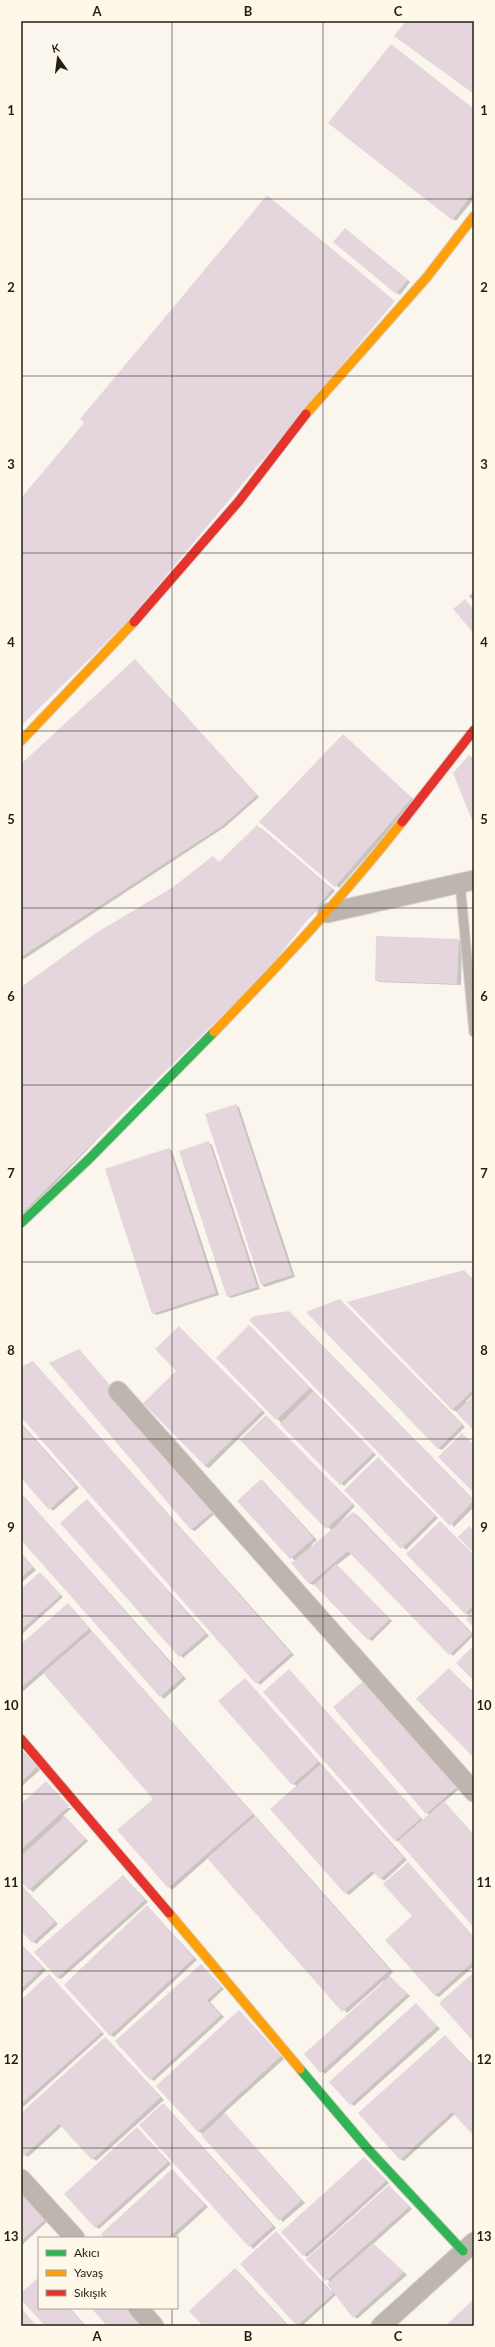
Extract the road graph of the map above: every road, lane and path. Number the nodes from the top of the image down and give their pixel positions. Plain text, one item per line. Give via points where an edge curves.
1 (474, 216) edge
2 (474, 730) edge
3 (21, 741) edge
4 (467, 882) edge
5 (327, 913) junction
6 (474, 1032) edge
7 (21, 1222) edge
8 (118, 1391) dead end
9 (21, 1739) edge
10 (474, 1792) edge
11 (21, 2179) edge
12 (74, 2237) edge
13 (469, 2246) edge
14 (139, 2309) edge
15 (382, 2325) edge
16 (154, 2326) edge

1 - 3 street via 427,277 309,410 234,506 143,612
2 - 5 street via 354,883
4 - 5 street
4 - 6 lane
5 - 7 street via 274,971 89,1159
8 - 10 street
9 - 13 street via 367,2148
11 - 12 street
13 - 15 street
14 - 16 street

